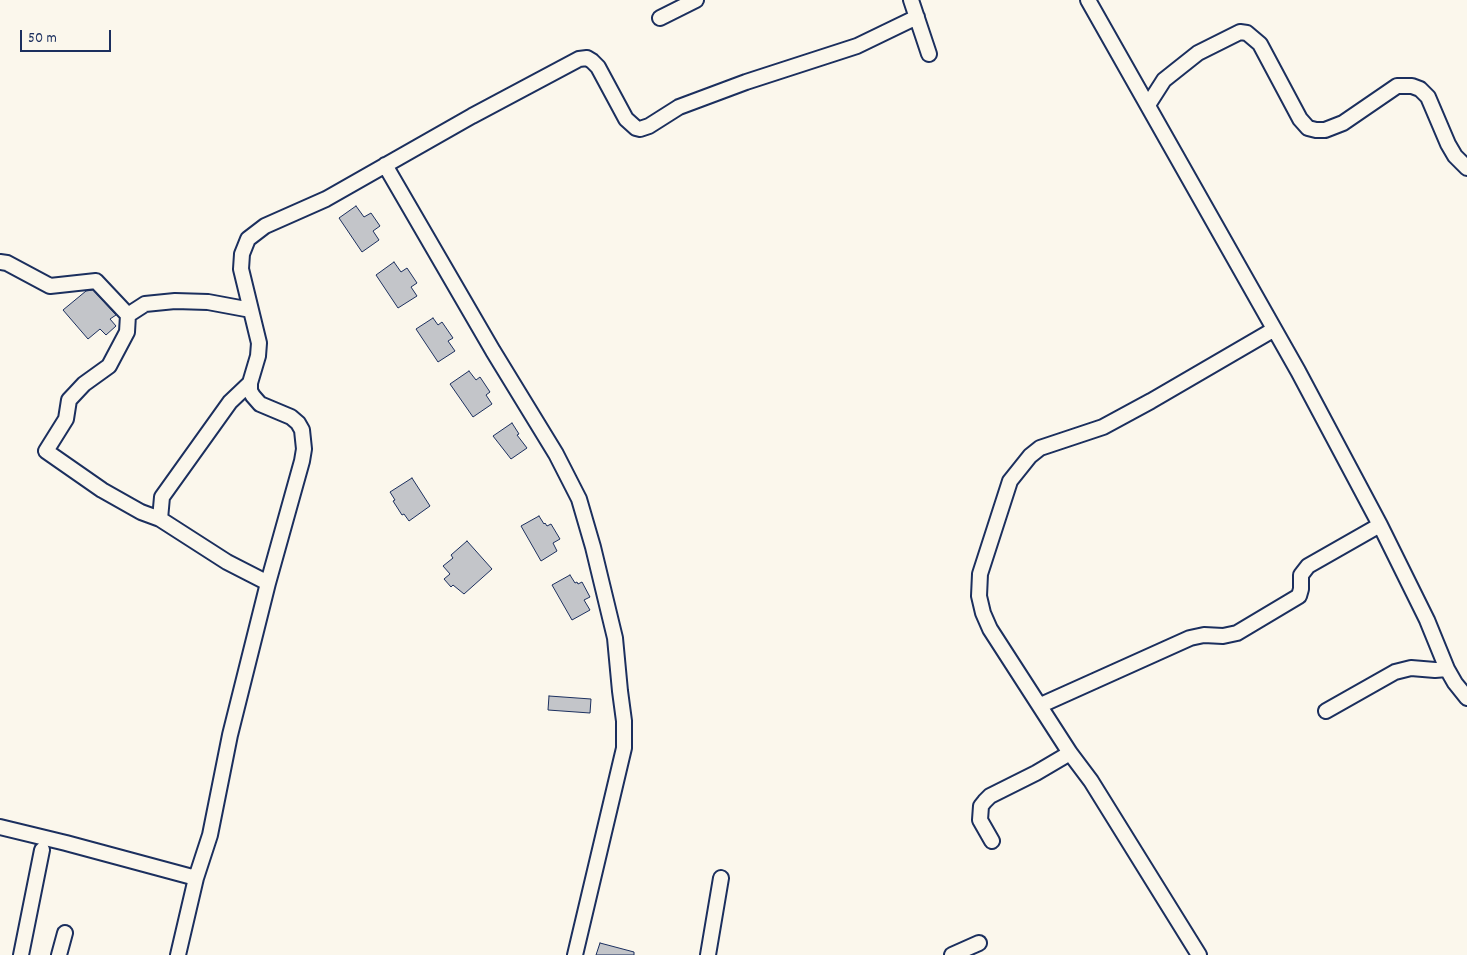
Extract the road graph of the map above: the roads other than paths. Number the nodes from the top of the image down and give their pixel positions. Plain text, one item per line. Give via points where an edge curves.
1 (696, 0) edge
2 (911, 0) edge
3 (1088, 0) edge
4 (917, 17) junction
5 (660, 18) dead end
6 (930, 54) dead end
7 (1148, 105) junction
8 (385, 165) junction
9 (1467, 168) edge
10 (0, 262) edge
11 (252, 310) junction
12 (128, 315) junction
13 (1273, 330) junction
14 (250, 383) junction
15 (160, 519) junction
16 (1380, 525) junction
17 (268, 583) junction
18 (1447, 668) junction
19 (1461, 683) edge
20 (1467, 698) edge
21 (1041, 705) junction
22 (1326, 711) dead end
23 (1070, 753) junction
24 (0, 827) edge
25 (992, 841) dead end
26 (42, 850) dead end
27 (196, 878) junction
28 (721, 878) dead end
29 (65, 933) dead end
30 (979, 943) dead end
31 (21, 955) edge
32 (59, 955) edge
33 (178, 955) edge
34 (575, 955) edge
35 (708, 955) edge
36 (952, 955) edge
37 (1199, 955) edge

1 - 5 street
2 - 4 street
3 - 7 street
4 - 6 street
4 - 8 street via 857,46 679,107 640,129 626,119 598,67 586,58 579,59
7 - 9 street via 1164,80 1198,53 1240,32 1247,33 1260,44 1308,128 1325,130 1343,123 1398,86 1412,86 1428,97 1448,144
7 - 13 street
8 - 11 street via 326,199 265,226 248,239 241,269
8 - 34 street via 556,454 579,499 594,548 615,638 624,748
10 - 12 street via 50,286 96,281
11 - 12 street via 208,302 175,301 145,304
11 - 14 street via 259,343
12 - 15 street via 127,332 108,366 69,400 66,419 46,451 102,490
13 - 16 street via 1298,370
13 - 21 street via 1103,427 1040,448 1013,476 980,574 979,596 990,629
14 - 15 street via 230,402 162,497
14 - 17 street via 250,391 256,401 298,423 303,440 302,461
15 - 17 street via 227,562
16 - 18 street
16 - 21 street via 1308,566 1301,575 1299,596 1237,633 1190,638
17 - 27 street via 230,735 210,835
18 - 19 street
18 - 22 street via 1411,668 1394,672
19 - 20 street
21 - 23 street
23 - 25 street via 985,800 980,820
23 - 37 street via 1132,844
24 - 27 street
26 - 31 street
27 - 33 street
28 - 35 street
29 - 32 street
30 - 36 street

